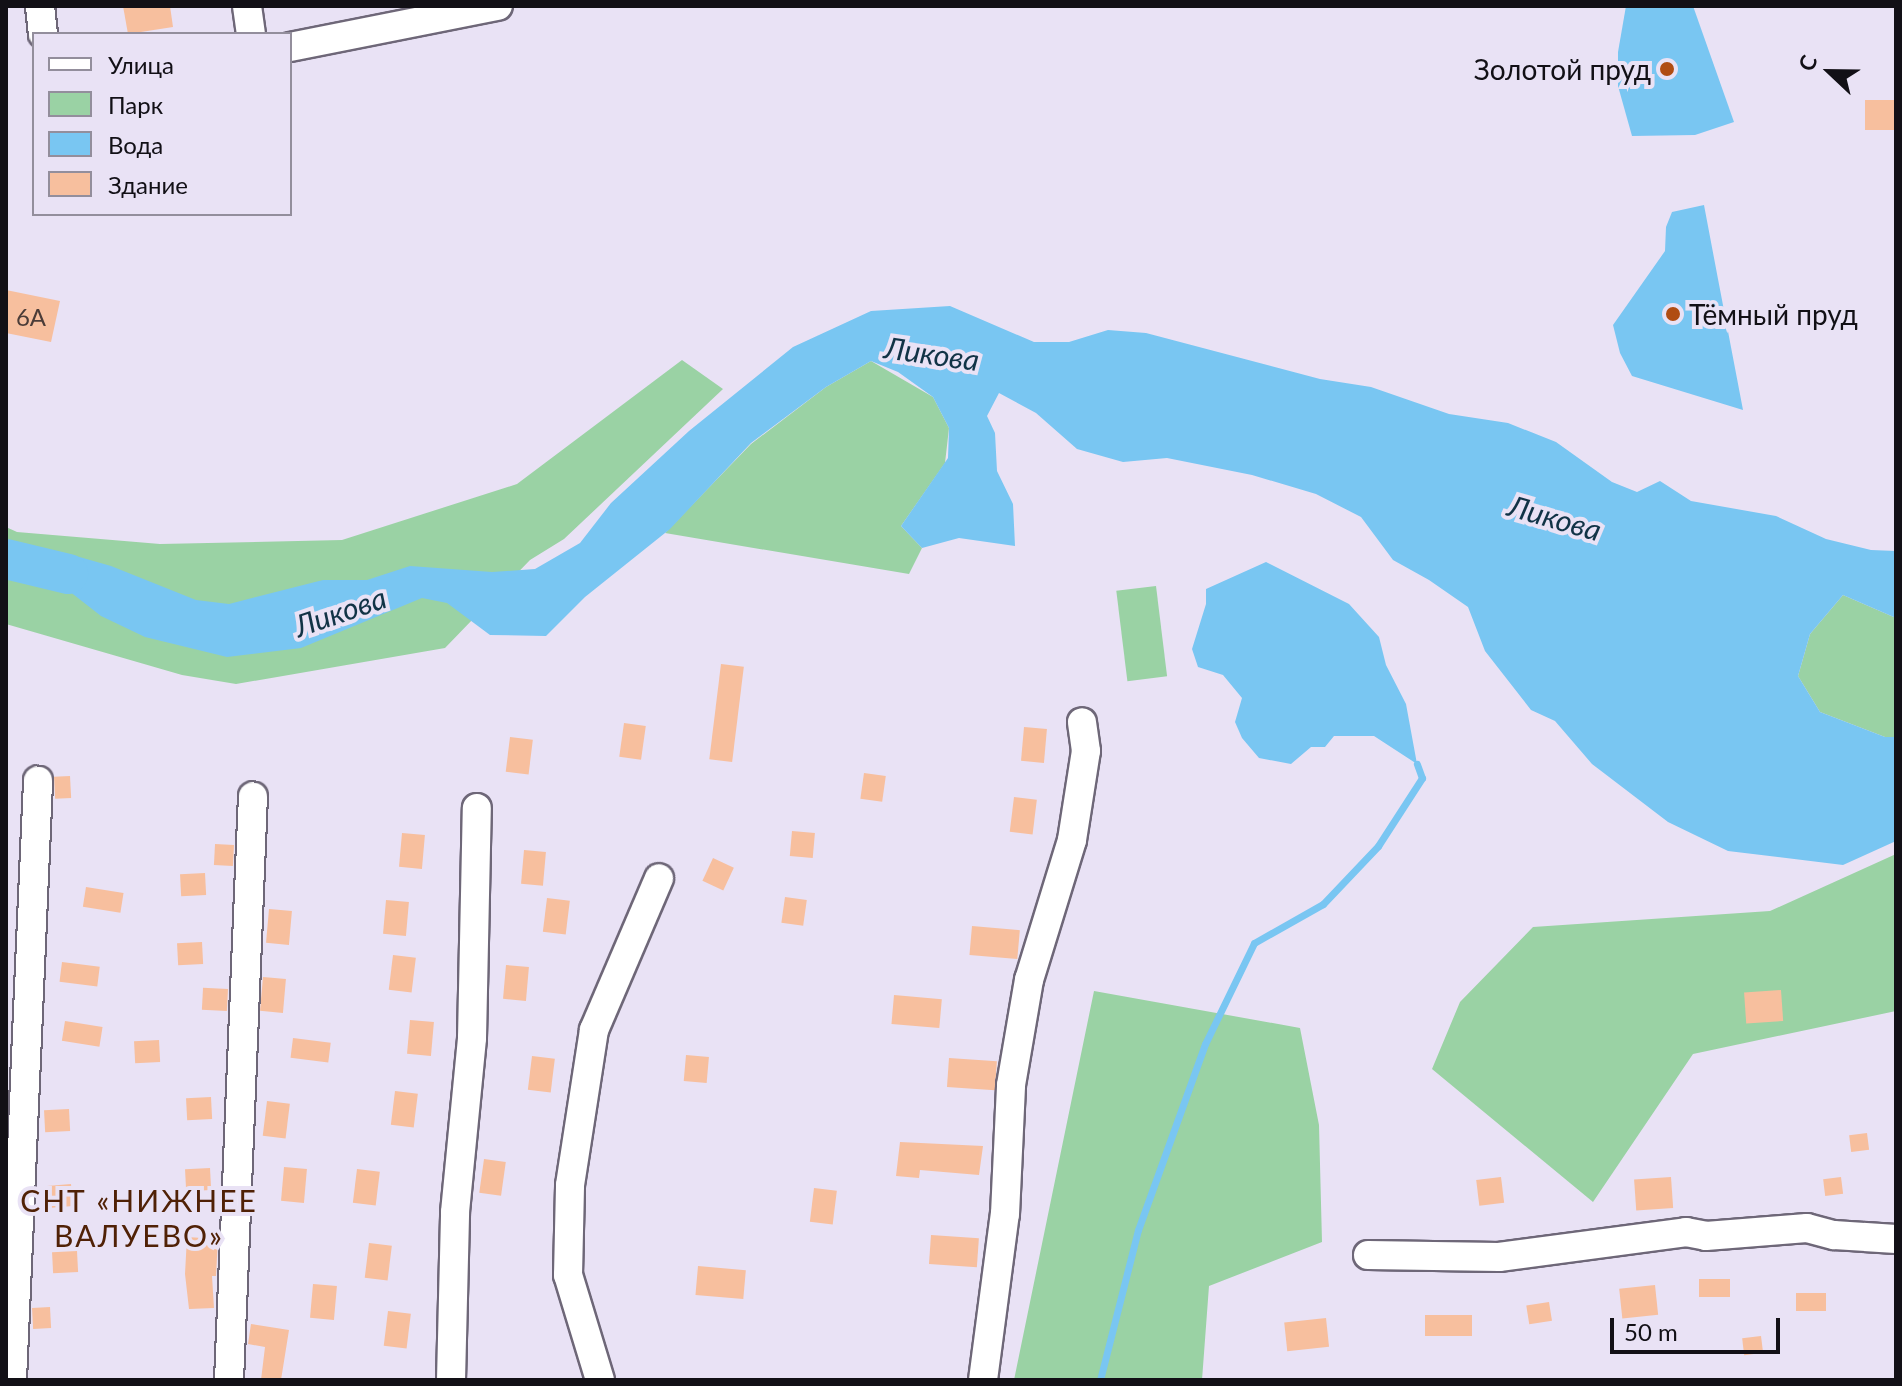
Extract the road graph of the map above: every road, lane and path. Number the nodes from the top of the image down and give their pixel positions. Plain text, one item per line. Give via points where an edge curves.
1 (40, 6) edge
2 (247, 6) edge
3 (498, 6) edge
4 (43, 32) edge
5 (251, 32) edge
6 (292, 47) edge
7 (1082, 722) dead end
8 (38, 781) dead end
9 (253, 796) dead end
10 (477, 808) dead end
11 (659, 878) dead end
12 (1896, 1239) edge
13 (1368, 1255) dead end
14 (12, 1380) edge
15 (229, 1380) edge
16 (451, 1380) edge
17 (600, 1380) edge
18 (983, 1380) edge

1 - 4 street
2 - 5 street
3 - 6 street
7 - 18 street via 1086,751 1072,840 1029,980 1011,1085 1005,1214
8 - 14 street
9 - 15 street
10 - 16 street via 472,1038 455,1212
11 - 17 street via 594,1030 570,1185 568,1275
12 - 13 street via 1807,1228 1706,1236 1686,1232 1499,1257

